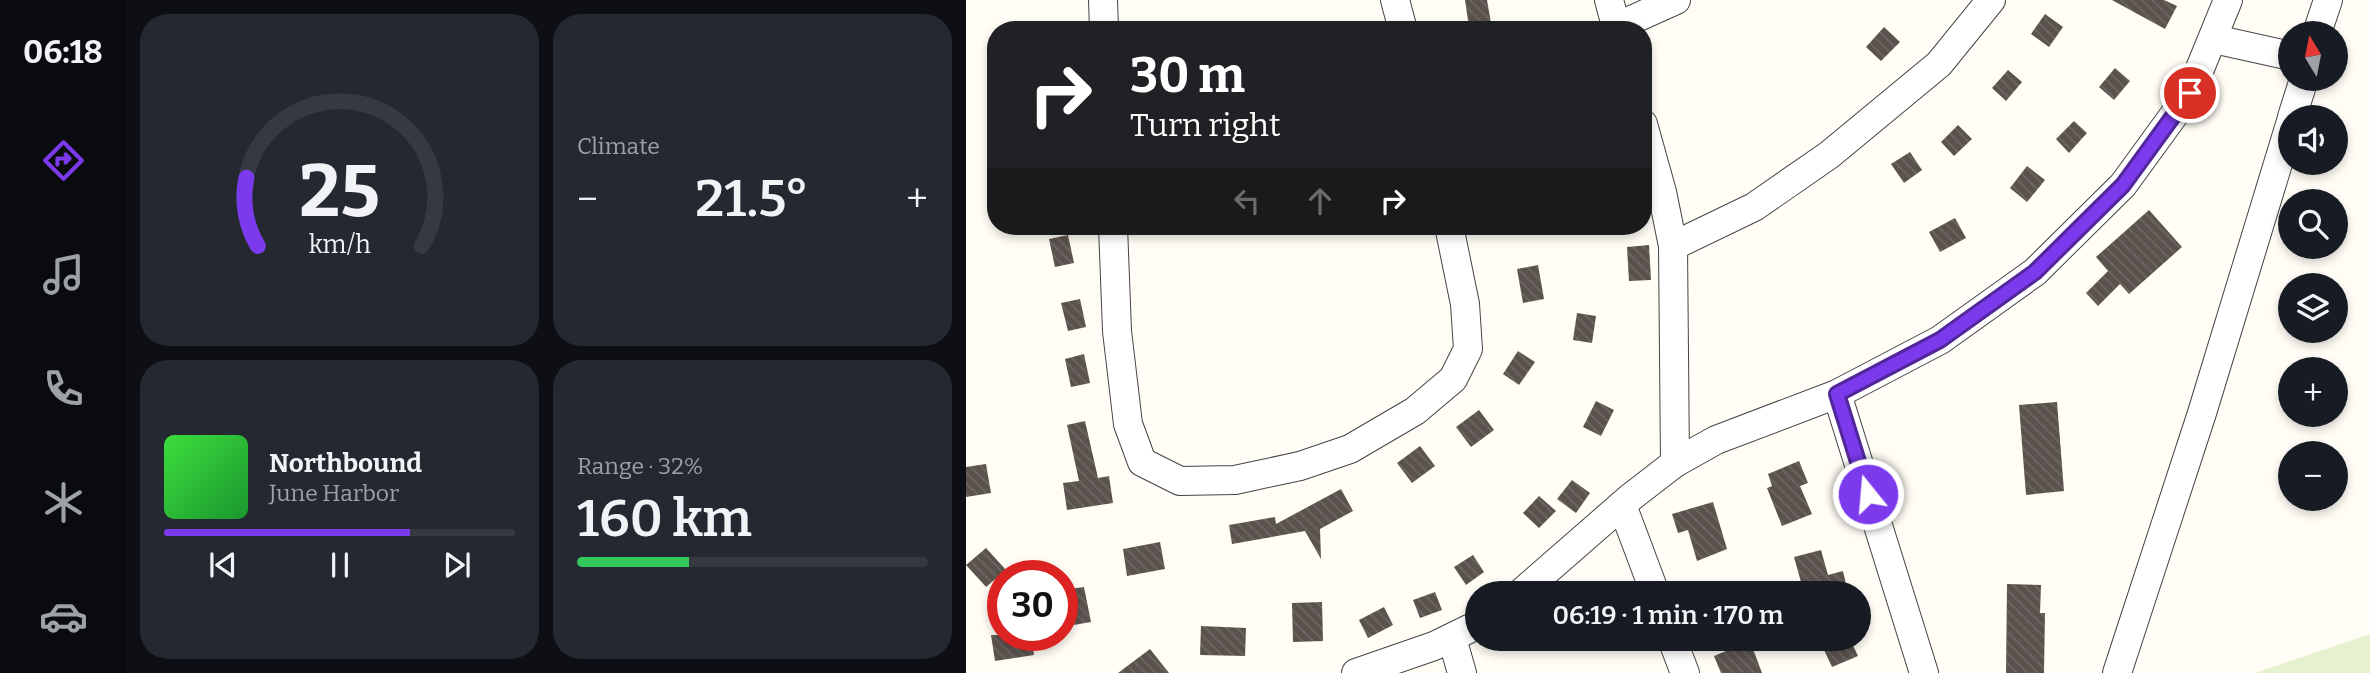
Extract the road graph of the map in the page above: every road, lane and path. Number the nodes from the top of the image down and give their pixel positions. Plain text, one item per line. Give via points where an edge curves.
1 (1103, 0) edge
2 (1395, 0) edge
3 (1609, 0) edge
4 (1676, 0) edge
5 (1991, 0) edge
6 (2228, 0) edge
7 (2328, 0) edge
8 (1104, 21) edge
9 (1400, 21) edge
10 (1615, 21) edge
11 (1633, 21) edge
12 (2322, 21) edge
13 (2214, 38) junction
14 (2278, 53) edge
15 (1652, 156) edge
16 (2278, 162) edge
17 (1113, 235) edge
18 (1451, 235) edge
19 (1673, 246) junction
20 (1837, 394) junction
21 (1675, 463) junction
22 (1622, 505) junction
23 (1535, 581) edge
24 (1650, 581) edge
25 (1465, 631) edge
26 (1452, 638) junction
27 (1677, 651) edge
28 (1356, 673) edge
29 (1462, 673) edge
30 (1685, 673) edge
31 (1924, 673) edge
32 (2117, 673) edge

1 - 8 street
2 - 9 street
3 - 10 street
4 - 11 street
5 - 19 street via 1939,64 1829,155 1754,208
6 - 13 street
7 - 12 street
13 - 14 street
13 - 20 street via 2190,93 2123,185 2035,272 1940,340
15 - 19 street
16 - 32 street
17 - 18 street via 1117,331 1128,424 1142,462 1180,481 1236,480 1350,449 1415,411 1452,379 1468,349 1465,304
19 - 21 street
20 - 21 street via 1716,440
20 - 31 street
21 - 22 street
22 - 23 street
22 - 24 street
25 - 26 street
26 - 28 street
26 - 29 street
27 - 30 street

